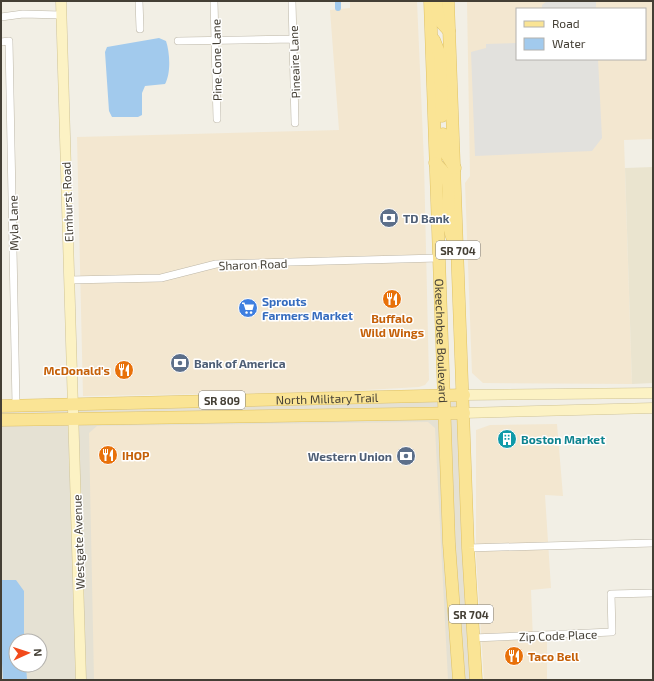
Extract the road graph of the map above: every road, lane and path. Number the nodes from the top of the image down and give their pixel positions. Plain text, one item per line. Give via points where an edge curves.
1 (61, 1) edge
2 (139, 1) edge
3 (214, 1) edge
4 (292, 1) edge
5 (430, 1) edge
6 (436, 1) edge
7 (448, 1) edge
8 (61, 15) junction
9 (1, 17) edge
10 (140, 28) dead end
11 (449, 31) junction
12 (431, 33) junction
13 (293, 39) junction
14 (216, 40) junction
15 (178, 41) dead end
16 (1, 42) edge
17 (217, 119) dead end
18 (295, 123) dead end
19 (435, 163) junction
20 (455, 168) junction
21 (458, 248) junction
22 (438, 258) junction
23 (69, 280) junction
24 (653, 393) edge
25 (443, 395) junction
26 (464, 395) junction
27 (294, 399) junction
28 (74, 404) junction
29 (16, 405) junction
30 (1, 406) edge
31 (653, 408) edge
32 (464, 413) junction
33 (444, 414) junction
34 (211, 416) junction
35 (74, 419) junction
36 (1, 420) edge
37 (653, 543) edge
38 (468, 548) junction
39 (653, 593) edge
40 (473, 638) junction
41 (81, 680) edge
42 (459, 680) edge
43 (476, 680) edge

1 - 8 street, Elmhurst Road
2 - 10 street
3 - 14 street, Pine Cone Lane
4 - 13 street, Pineaire Lane
5 - 12 main road, Okeechobee Boulevard / SR 704
6 - 11 main road via 439,20
7 - 11 main road, Okeechobee Boulevard / SR 704
8 - 9 street via 22,14
8 - 23 street, Elmhurst Road
11 - 20 main road, Okeechobee Boulevard / SR 704
12 - 19 main road, Okeechobee Boulevard / SR 704
12 - 20 main road via 440,55 443,149
13 - 14 street
13 - 18 street, Pineaire Lane
14 - 15 street
14 - 17 street, Pine Cone Lane
16 - 29 street, Myla Lane via 9,42
19 - 21 main road via 447,178 450,236
19 - 22 main road, Okeechobee Boulevard / SR 704
20 - 21 main road, Okeechobee Boulevard / SR 704
21 - 26 main road, Okeechobee Boulevard / SR 704
22 - 23 street, Sharon Road via 216,264 161,278
22 - 25 main road, Okeechobee Boulevard / SR 704
23 - 28 street, Elmhurst Road
24 - 26 street, North Military Trail / SR 809
25 - 26 main road, North Military Trail / SR 809
25 - 27 main road, North Military Trail / SR 809
25 - 33 main road, Okeechobee Boulevard / SR 704
26 - 32 main road, Okeechobee Boulevard / SR 704
27 - 28 main road, North Military Trail / SR 809
27 - 34 main road via 277,406 220,408
28 - 29 main road, North Military Trail / SR 809
28 - 35 street, Westgate Avenue
29 - 30 main road, North Military Trail / SR 809
31 - 32 street, North Military Trail / SR 809
32 - 33 main road, North Military Trail / SR 809
32 - 38 main road, Okeechobee Boulevard / SR 704
33 - 34 main road, North Military Trail / SR 809
33 - 42 main road, Okeechobee Boulevard / SR 704 via 449,543
34 - 35 main road, North Military Trail / SR 809
35 - 36 main road, North Military Trail / SR 809
35 - 41 street, Westgate Avenue
37 - 38 street
38 - 40 main road, Okeechobee Boulevard / SR 704
39 - 40 street, Zip Code Place via 611,594 612,632
40 - 43 main road, Okeechobee Boulevard / SR 704

